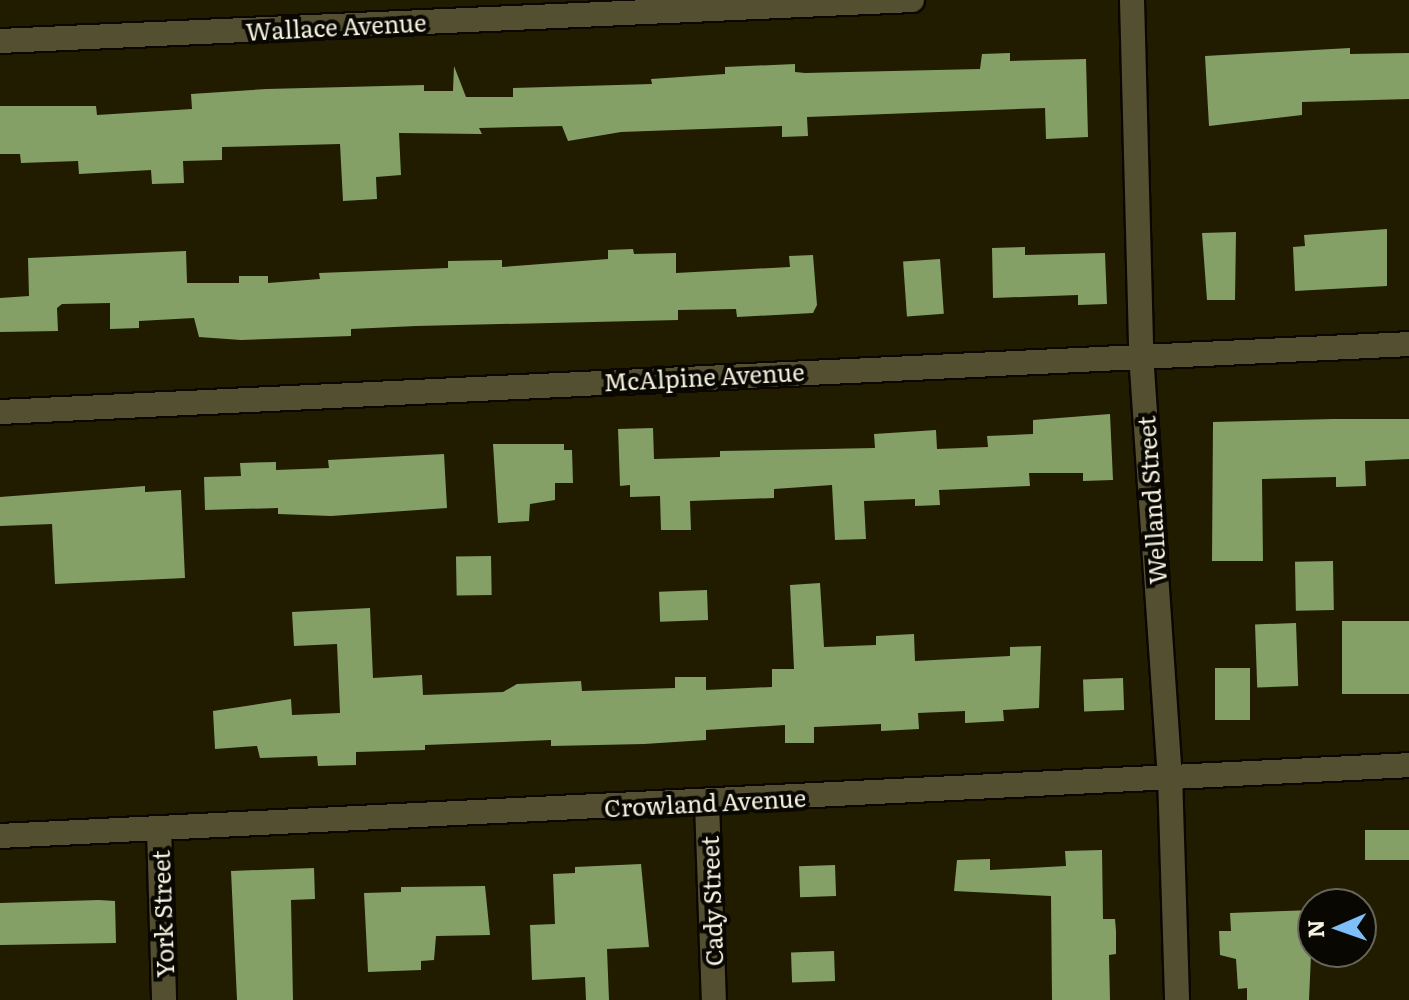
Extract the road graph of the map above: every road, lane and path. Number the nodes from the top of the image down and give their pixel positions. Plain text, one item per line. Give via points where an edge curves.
1 (912, 0) edge
2 (1132, 0) edge
3 (0, 41) edge
4 (1409, 344) edge
5 (1141, 354) junction
6 (0, 412) edge
7 (1409, 765) edge
8 (1170, 775) junction
9 (707, 803) junction
10 (159, 829) junction
11 (0, 836) edge
12 (164, 1000) edge
13 (714, 1000) edge
14 (1177, 1000) edge

1 - 3 street, Wallace Avenue
2 - 5 street, Welland Street
4 - 5 street, McAlpine Avenue
5 - 6 street, McAlpine Avenue
5 - 8 street, Welland Street
7 - 8 street, Crowland Avenue
8 - 9 street, Crowland Avenue
8 - 14 street, Welland Street
9 - 10 street, Crowland Avenue
9 - 13 street, Cady Street
10 - 11 street, Crowland Avenue
10 - 12 street, York Street

